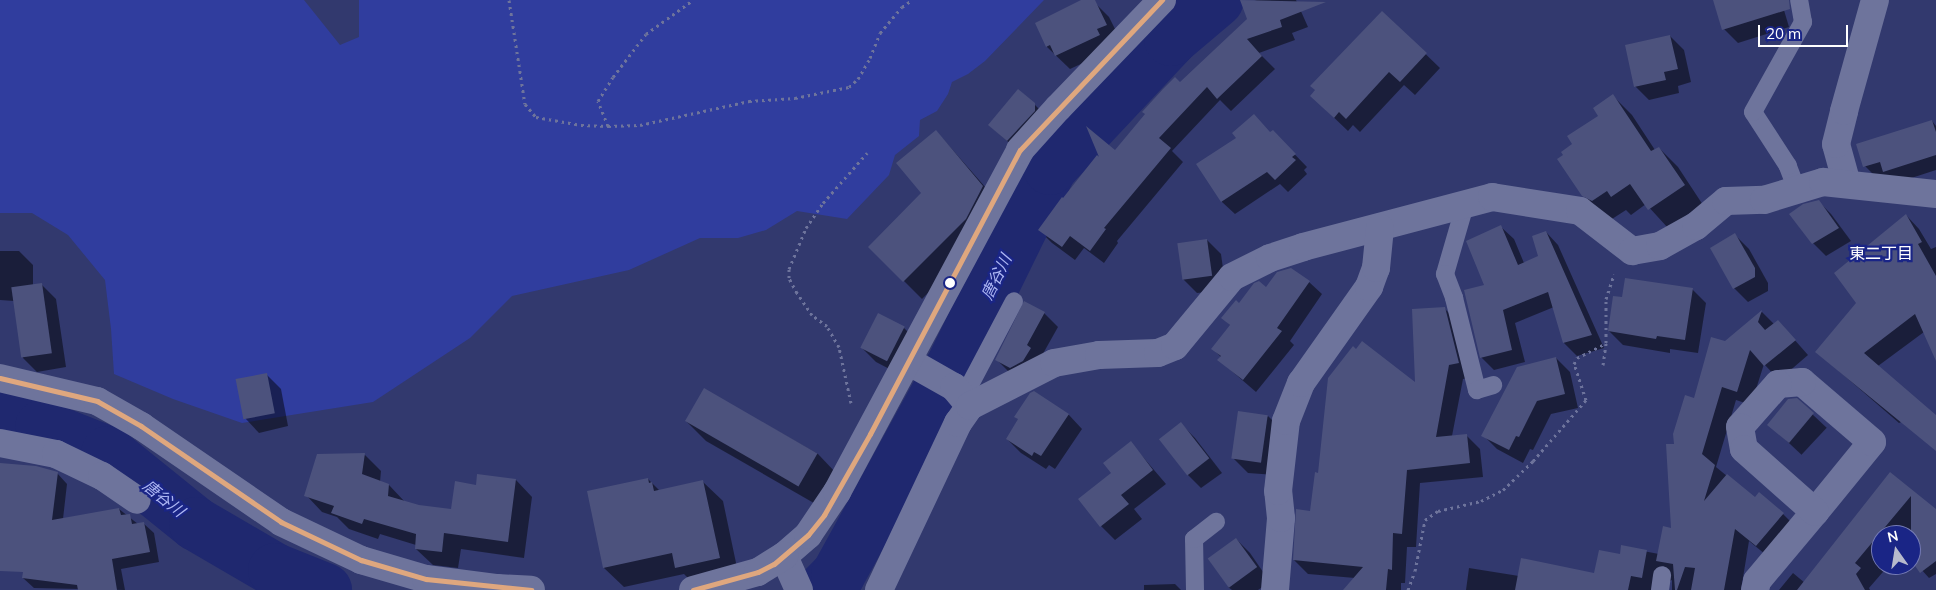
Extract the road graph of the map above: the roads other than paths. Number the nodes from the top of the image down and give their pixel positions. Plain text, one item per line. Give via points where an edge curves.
1 (1162, 0) edge
2 (1799, 0) edge
3 (1875, 0) edge
4 (1847, 184) junction
5 (1797, 190) junction
6 (1936, 194) edge
7 (1465, 205) junction
8 (1380, 228) junction
9 (1014, 302) dead end
10 (918, 366) junction
11 (0, 378) edge
12 (1493, 386) dead end
13 (963, 397) junction
14 (0, 443) edge
15 (137, 500) dead end
16 (1815, 512) junction
17 (1216, 522) dead end
18 (793, 575) edge
19 (531, 590) edge
20 (693, 590) edge
21 (879, 590) edge
22 (1195, 590) edge
23 (1276, 590) edge
24 (1755, 590) edge

1 - 10 street via 1020,150
2 - 5 lane via 1803,22 1753,112 1788,166
3 - 4 street via 1836,144
4 - 5 street via 1823,182
4 - 6 street
5 - 7 street via 1764,200 1726,201 1696,226 1660,246 1632,251 1580,211 1492,198
7 - 8 street
7 - 12 lane via 1445,274 1477,390
8 - 13 street via 1303,247 1270,258 1232,277 1175,346 1158,353 1099,355 1054,363
8 - 23 street via 1376,268 1369,286 1302,383 1286,421 1278,491 1281,518
9 - 13 lane
10 - 13 street
10 - 18 street via 870,434 824,515 808,535
11 - 19 street via 97,401 141,426 281,522 361,560 426,579
13 - 21 street via 958,424
14 - 15 street via 56,454 102,476
16 - 16 street via 1872,442 1802,382 1778,384 1740,427 1744,449
16 - 24 street via 1757,582
17 - 22 lane via 1194,539
18 - 20 street via 758,572

